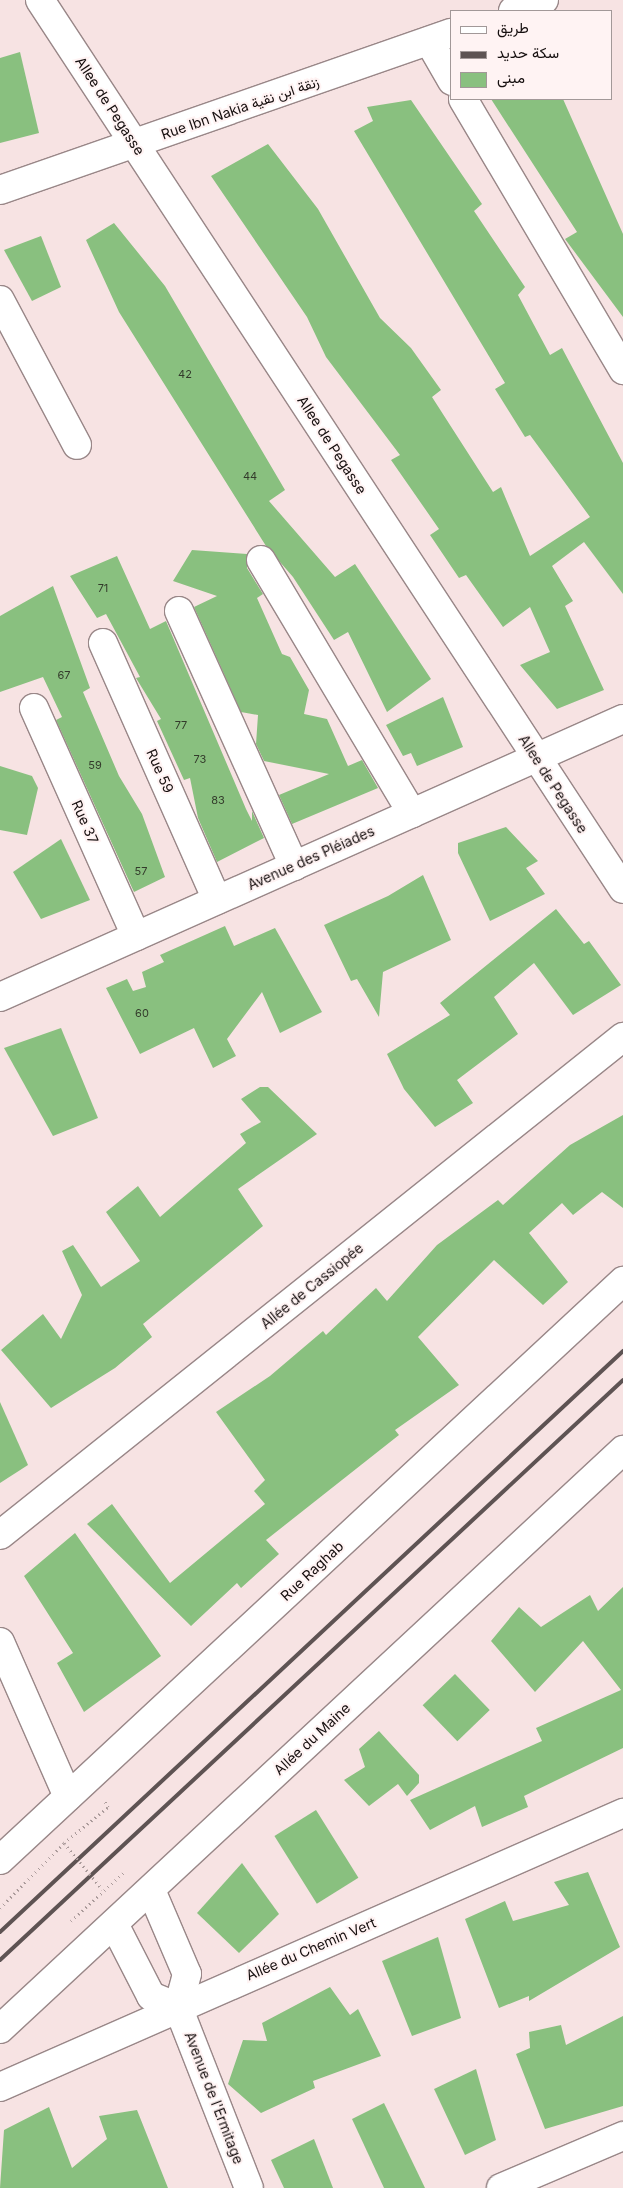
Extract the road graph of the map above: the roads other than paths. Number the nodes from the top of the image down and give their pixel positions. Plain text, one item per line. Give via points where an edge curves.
1 (40, 0) edge
2 (544, 0) edge
3 (515, 10) edge
4 (440, 37) edge
5 (450, 74) edge
6 (463, 100) edge
7 (136, 144) junction
8 (0, 190) edge
9 (0, 300) edge
10 (623, 370) edge
11 (77, 445) dead end
12 (261, 560) dead end
13 (179, 611) dead end
14 (103, 643) dead end
15 (34, 708) dead end
16 (623, 719) edge
17 (536, 758) junction
18 (412, 813) junction
19 (294, 866) junction
20 (623, 890) edge
21 (217, 900) junction
22 (136, 936) junction
23 (0, 997) edge
24 (623, 1036) edge
25 (623, 1281) edge
26 (623, 1450) edge
27 (0, 1535) edge
28 (0, 1642) edge
29 (68, 1797) junction
30 (623, 1813) edge
31 (0, 1860) edge
32 (151, 1890) junction
33 (114, 1924) junction
34 (178, 2007) junction
35 (0, 2029) edge
36 (0, 2087) edge
37 (623, 2136) edge
38 (249, 2188) edge
39 (501, 2188) edge

1 - 7 street, Allee de Pegasse
2 - 3 street
4 - 5 street
4 - 7 street, Rue Ibn Nakia زنقة ابن نقية
6 - 10 street
7 - 8 street, Rue Ibn Nakia زنقة ابن نقية
7 - 17 street, Allee de Pegasse
9 - 11 street
12 - 18 street
13 - 19 street
14 - 21 street, Rue 59
15 - 22 street, Rue 37
16 - 17 street, Avenue des Pléiades
17 - 18 street, Avenue des Pléiades
17 - 20 street, Allee de Pegasse
18 - 19 street, Avenue des Pléiades
19 - 21 street, Avenue des Pléiades
21 - 22 street, Avenue des Pléiades
22 - 23 street, Avenue des Pléiades
24 - 27 street, Allée de Cassiopée
25 - 29 street, Rue Raghab
26 - 32 street, Allée du Maine
28 - 29 street
29 - 31 street, Rue Raghab
30 - 34 street, Allée du Chemin Vert
32 - 33 street, Allée du Maine
32 - 34 street via 187,1974
33 - 34 street via 151,1996
33 - 35 street, Allée du Maine
34 - 36 street, Allée du Chemin Vert
34 - 38 street, Avenue de l'Ermitage
37 - 39 street

